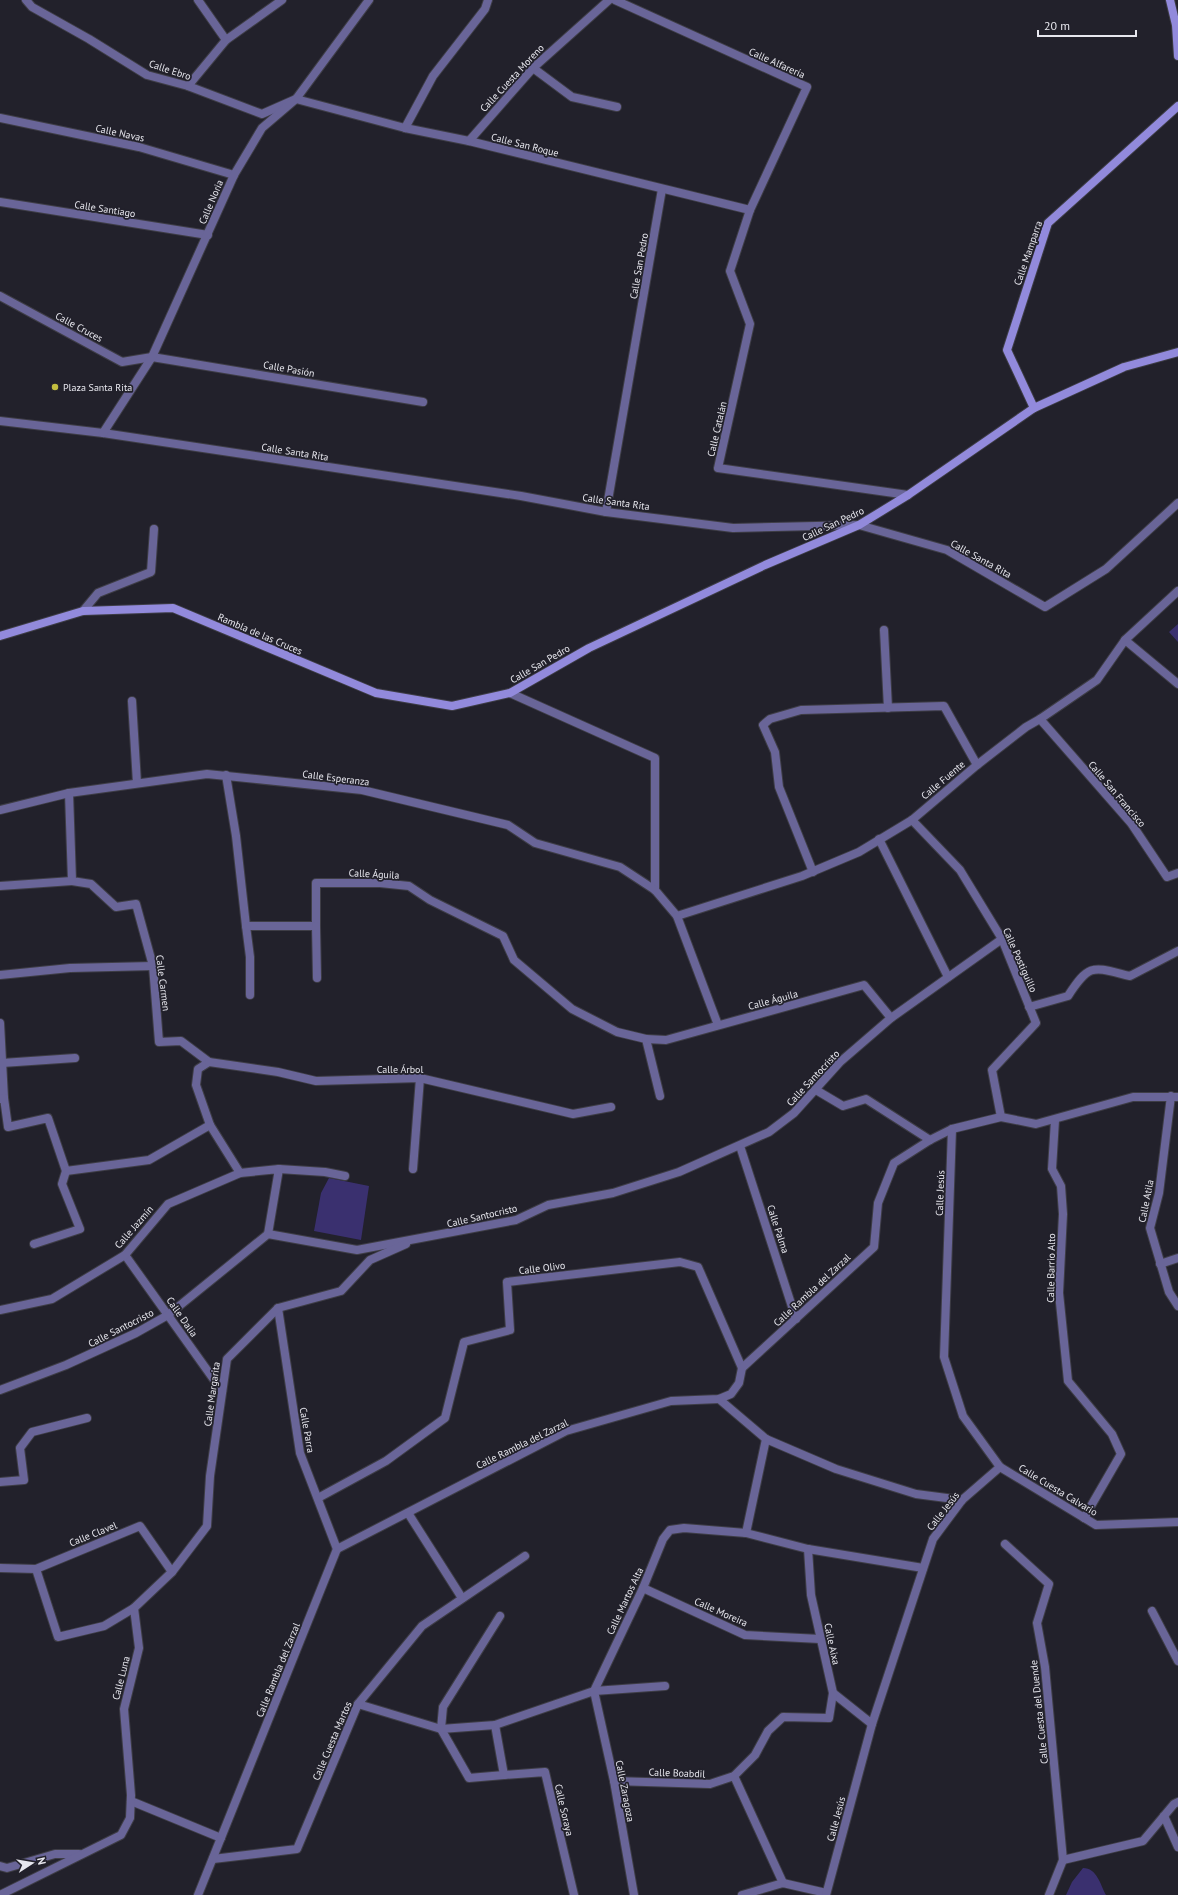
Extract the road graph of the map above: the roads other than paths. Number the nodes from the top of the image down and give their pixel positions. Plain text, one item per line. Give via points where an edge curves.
1 (26, 0) edge
2 (198, 0) edge
3 (282, 0) edge
4 (369, 0) edge
5 (488, 0) edge
6 (608, 0) edge
7 (615, 0) edge
8 (1170, 0) edge
9 (226, 40) junction
10 (1178, 56) edge
11 (533, 68) junction
12 (188, 86) junction
13 (296, 99) junction
14 (1178, 106) edge
15 (617, 107) dead end
16 (0, 118) edge
17 (405, 128) junction
18 (469, 141) junction
19 (234, 175) junction
20 (662, 190) junction
21 (0, 202) edge
22 (750, 210) junction
23 (208, 235) junction
24 (0, 296) edge
25 (1178, 352) edge
26 (152, 356) junction
27 (423, 402) dead end
28 (1034, 408) junction
29 (0, 421) edge
30 (103, 433) junction
31 (908, 496) junction
32 (1178, 503) edge
33 (606, 512) junction
34 (859, 525) junction
35 (154, 529) dead end
36 (1178, 591) edge
37 (83, 611) junction
38 (884, 630) dead end
39 (0, 636) edge
40 (1125, 640) junction
41 (1178, 684) edge
42 (510, 693) junction
43 (132, 701) dead end
44 (888, 708) junction
45 (1040, 720) junction
46 (977, 765) junction
47 (226, 775) junction
48 (137, 783) junction
49 (69, 793) junction
50 (0, 810) edge
51 (912, 820) junction
52 (879, 839) junction
53 (813, 872) junction
54 (1178, 873) edge
55 (72, 881) junction
56 (0, 886) edge
57 (655, 890) junction
58 (677, 916) junction
59 (246, 926) junction
60 (316, 926) junction
61 (1002, 939) junction
62 (1178, 951) edge
63 (153, 966) junction
64 (0, 974) edge
65 (948, 977) junction
66 (317, 978) dead end
67 (250, 995) dead end
68 (1030, 1007) junction
69 (891, 1018) junction
70 (0, 1023) edge
71 (718, 1025) junction
72 (646, 1039) junction
73 (75, 1058) dead end
74 (209, 1062) junction
75 (2, 1063) junction
76 (420, 1078) junction
77 (816, 1090) junction
78 (660, 1096) dead end
79 (1175, 1096) edge
80 (2, 1098) edge
81 (611, 1107) dead end
82 (1001, 1117) junction
83 (1055, 1120) junction
84 (210, 1125) junction
85 (952, 1129) junction
86 (930, 1140) junction
87 (740, 1146) junction
88 (413, 1168) dead end
89 (279, 1169) junction
90 (66, 1171) junction
91 (240, 1173) junction
92 (345, 1176) dead end
93 (268, 1234) junction
94 (416, 1240) junction
95 (34, 1244) dead end
96 (125, 1255) junction
97 (1178, 1258) edge
98 (1160, 1264) junction
99 (1178, 1306) edge
100 (278, 1308) junction
101 (0, 1310) edge
102 (168, 1315) junction
103 (796, 1320) junction
104 (742, 1368) junction
105 (0, 1390) edge
106 (222, 1391) junction
107 (719, 1399) junction
108 (87, 1418) dead end
109 (766, 1439) junction
110 (1000, 1467) junction
111 (0, 1482) edge
112 (318, 1498) junction
113 (962, 1500) junction
114 (408, 1513) junction
115 (1084, 1518) junction
116 (1178, 1522) edge
117 (746, 1533) junction
118 (1005, 1544) dead end
119 (337, 1549) junction
120 (808, 1549) junction
121 (525, 1556) dead end
122 (0, 1568) edge
123 (923, 1568) junction
124 (36, 1569) junction
125 (172, 1572) junction
126 (643, 1588) junction
127 (462, 1598) junction
128 (134, 1608) junction
129 (1152, 1610) dead end
130 (500, 1616) dead end
131 (820, 1640) junction
132 (1178, 1661) edge
133 (665, 1686) dead end
134 (594, 1691) junction
135 (833, 1693) junction
136 (358, 1704) junction
137 (872, 1724) junction
138 (495, 1725) junction
139 (441, 1729) junction
140 (504, 1775) junction
141 (734, 1776) junction
142 (614, 1781) junction
143 (131, 1801) junction
144 (1178, 1802) edge
145 (1164, 1816) junction
146 (221, 1838) junction
147 (1178, 1847) edge
148 (82, 1854) junction
149 (213, 1859) junction
150 (1063, 1860) junction
151 (0, 1866) edge
152 (783, 1883) junction
153 (826, 1894) edge
154 (0, 1895) edge
155 (198, 1895) edge
156 (574, 1895) edge
157 (634, 1895) edge
158 (742, 1895) edge
159 (1049, 1895) edge

1 - 12 street, Calle Ebro via 32,7 147,75
2 - 9 street
3 - 9 street
4 - 13 street, Calle Noria
5 - 17 street via 485,9 433,76
6 - 11 street, Calle Cuesta Moreno
7 - 22 street, Calle Alfarería via 807,87
8 - 10 street via 1176,25
9 - 12 street
11 - 15 street via 572,97
11 - 18 street, Calle Cuesta Moreno
12 - 13 street, Calle Ebro via 262,114
13 - 17 street, Calle San Roque
13 - 19 street, Calle Noria via 262,128
14 - 28 street, Calle Mamparra via 1048,223 1007,350
16 - 19 street, Calle Navas via 139,146
17 - 18 street, Calle San Roque
18 - 20 street, Calle San Roque
19 - 23 street, Calle Noria
20 - 22 street, Calle San Roque
20 - 33 street, Calle San Pedro
21 - 23 street, Calle Santiago
22 - 31 street, Calle Catalán via 730,271 750,324 718,468
23 - 26 street, Calle Noria
24 - 26 street, Calle Cruces via 122,362
25 - 28 street, Calle San Pedro via 1124,367
26 - 27 street, Calle Pasión
26 - 30 street, Calle Noria
28 - 31 street, Calle San Pedro
29 - 30 street, Calle Santa Rita
30 - 33 street, Calle Santa Rita via 521,496
31 - 34 street, Calle San Pedro
32 - 34 street, Calle Santa Rita via 1106,569 1045,607 947,550
33 - 34 street, Calle Santa Rita via 734,528
34 - 42 street, Calle San Pedro via 765,565 596,645
35 - 37 street via 151,572 98,593
36 - 40 street, Calle Fuente
37 - 39 street, Rambla de las Cruces
37 - 42 street, Rambla de las Cruces via 173,608 376,693 452,706
38 - 44 street
40 - 41 street
40 - 45 street, Calle Fuente via 1097,680
42 - 57 street via 655,758
43 - 48 street
44 - 46 street via 944,706
44 - 53 street via 801,710 770,719 763,725 775,752 779,787
45 - 46 street, Calle Fuente
45 - 54 street, Calle San Francisco via 1131,823 1166,877
46 - 51 street, Calle Fuente
47 - 48 street, Calle Esperanza via 207,774
47 - 57 street, Calle Esperanza via 362,790 508,825 535,843 620,867
47 - 59 street
48 - 49 street, Calle Esperanza
49 - 50 street, Calle Esperanza
49 - 55 street
51 - 52 street, Calle Fuente
51 - 61 street, Calle Postiguillo via 960,870
52 - 53 street, Calle Fuente via 859,852
52 - 65 street
53 - 58 street, Calle Fuente
55 - 56 street
55 - 63 street, Calle Carmen via 91,884 116,907 136,904
57 - 58 street, Calle Esperanza
58 - 71 street, Calle Esperanza
59 - 60 street
59 - 67 street via 250,957
60 - 66 street
60 - 72 street, Calle Águila via 316,883 380,883 409,886 430,900 503,936 514,960 572,1009 617,1032
61 - 65 street, Calle Santocristo
61 - 68 street, Calle Postiguillo
62 - 68 street via 1130,976 1097,968 1081,975 1068,996
63 - 64 street via 70,968
63 - 74 street, Calle Carmen via 159,1042 181,1041
65 - 69 street, Calle Santocristo
68 - 82 street, Calle Postiguillo via 1036,1023 992,1070
69 - 71 street, Calle Águila via 864,985
69 - 77 street, Calle Santocristo via 840,1062
70 - 75 street
71 - 72 street, Calle Águila via 666,1040
72 - 78 street
73 - 75 street
74 - 76 street, Calle Árbol via 278,1072 316,1081
74 - 84 street via 198,1069 196,1085
75 - 80 street
76 - 81 street, Calle Árbol via 572,1114
76 - 88 street
77 - 86 street via 843,1106 866,1100
77 - 87 street, Calle Santocristo via 794,1114 769,1132
79 - 83 street via 1133,1097
79 - 98 street, Calle Atila via 1159,1193 1150,1228
80 - 90 street via 8,1127 48,1118
82 - 83 street, Calle Rambla del Zarzal via 1036,1124
82 - 85 street, Calle Rambla del Zarzal
83 - 115 street, Calle Barrio Alto via 1052,1169 1061,1186 1063,1214 1059,1293 1068,1381 1112,1434 1121,1454
84 - 90 street via 149,1160
84 - 91 street
85 - 86 street, Calle Rambla del Zarzal
85 - 110 street, Calle Jesús via 944,1358 963,1416
86 - 103 street, Calle Rambla del Zarzal via 894,1163 878,1203 874,1247
87 - 94 street, Calle Santocristo via 679,1172 613,1193 548,1205 516,1220
87 - 103 street, Calle Palma
89 - 91 street, Calle Jazmín
89 - 92 street
89 - 93 street
90 - 95 street via 62,1184 80,1229
91 - 96 street, Calle Jazmín via 168,1204
93 - 94 street, Calle Santocristo via 357,1250
93 - 102 street, Calle Santocristo
94 - 100 street, Calle Margarita via 370,1260 341,1291
96 - 101 street, Calle Jazmín via 52,1299
96 - 102 street, Calle Dalia
97 - 98 street
98 - 99 street, Calle Atila via 1169,1292
100 - 106 street, Calle Margarita via 227,1359
100 - 112 street, Calle Parra via 300,1453
102 - 105 street, Calle Santocristo via 136,1334 66,1366
102 - 106 street, Calle Dalia
103 - 104 street, Calle Rambla del Zarzal
104 - 107 street via 739,1383 731,1394
104 - 112 street, Calle Olivo via 698,1267 680,1262 506,1282 510,1330 464,1342 445,1418 386,1461
106 - 125 street, Calle Margarita via 210,1476 207,1526
107 - 109 street
107 - 114 street, Calle Rambla del Zarzal via 671,1401 566,1431
108 - 111 street via 32,1432 20,1448 24,1480
109 - 113 street via 843,1471 916,1494
109 - 117 street
110 - 113 street, Calle Jesús
110 - 115 street, Calle Cuesta Calvario
112 - 119 street, Calle Parra
113 - 123 street, Calle Jesús via 933,1539
114 - 119 street, Calle Rambla del Zarzal
114 - 127 street
115 - 116 street, Calle Cuesta Calvario via 1096,1525
117 - 120 street, Calle Martos Alta
117 - 126 street, Calle Martos Alta via 684,1528 670,1530 663,1539
118 - 150 street, Calle Cuesta del Duende via 1049,1584 1037,1623 1045,1667
119 - 146 street, Calle Rambla del Zarzal
120 - 123 street, Calle Martos Alta
120 - 131 street, Calle Aixa via 811,1595
121 - 127 street, Calle Cuesta Martos
122 - 124 street, Calle Clavel
123 - 137 street, Calle Jesús
124 - 125 street, Calle Clavel via 140,1526
124 - 128 street via 58,1637 104,1626
125 - 128 street, Calle Margarita
126 - 131 street, Calle Moreira via 745,1635
126 - 134 street, Calle Martos Alta
127 - 136 street, Calle Cuesta Martos via 422,1626
128 - 143 street, Calle Luna via 138,1648 124,1709
129 - 132 street
130 - 139 street via 443,1707
131 - 135 street, Calle Aixa
133 - 134 street
134 - 138 street
134 - 142 street, Calle Zaragoza
135 - 137 street
135 - 141 street, Calle Boabdil via 830,1718 783,1717 768,1731 755,1754
136 - 139 street
136 - 149 street, Calle Cuesta Martos via 297,1849
137 - 153 street, Calle Jesús
138 - 139 street
138 - 140 street
139 - 140 street via 469,1778
140 - 156 street, Calle Soraya via 545,1772
141 - 142 street, Calle Boabdil via 710,1784
141 - 152 street
142 - 157 street, Calle Zaragoza
143 - 146 street
143 - 148 street, Calle Luna via 130,1818 121,1835
144 - 145 street
145 - 147 street
145 - 150 street via 1143,1841
146 - 149 street, Calle Rambla del Zarzal
148 - 151 street via 55,1854 7,1868
148 - 154 street, Calle Luna
149 - 155 street, Calle Rambla del Zarzal
150 - 159 street, Calle Cuesta del Duende
152 - 153 street
152 - 158 street

